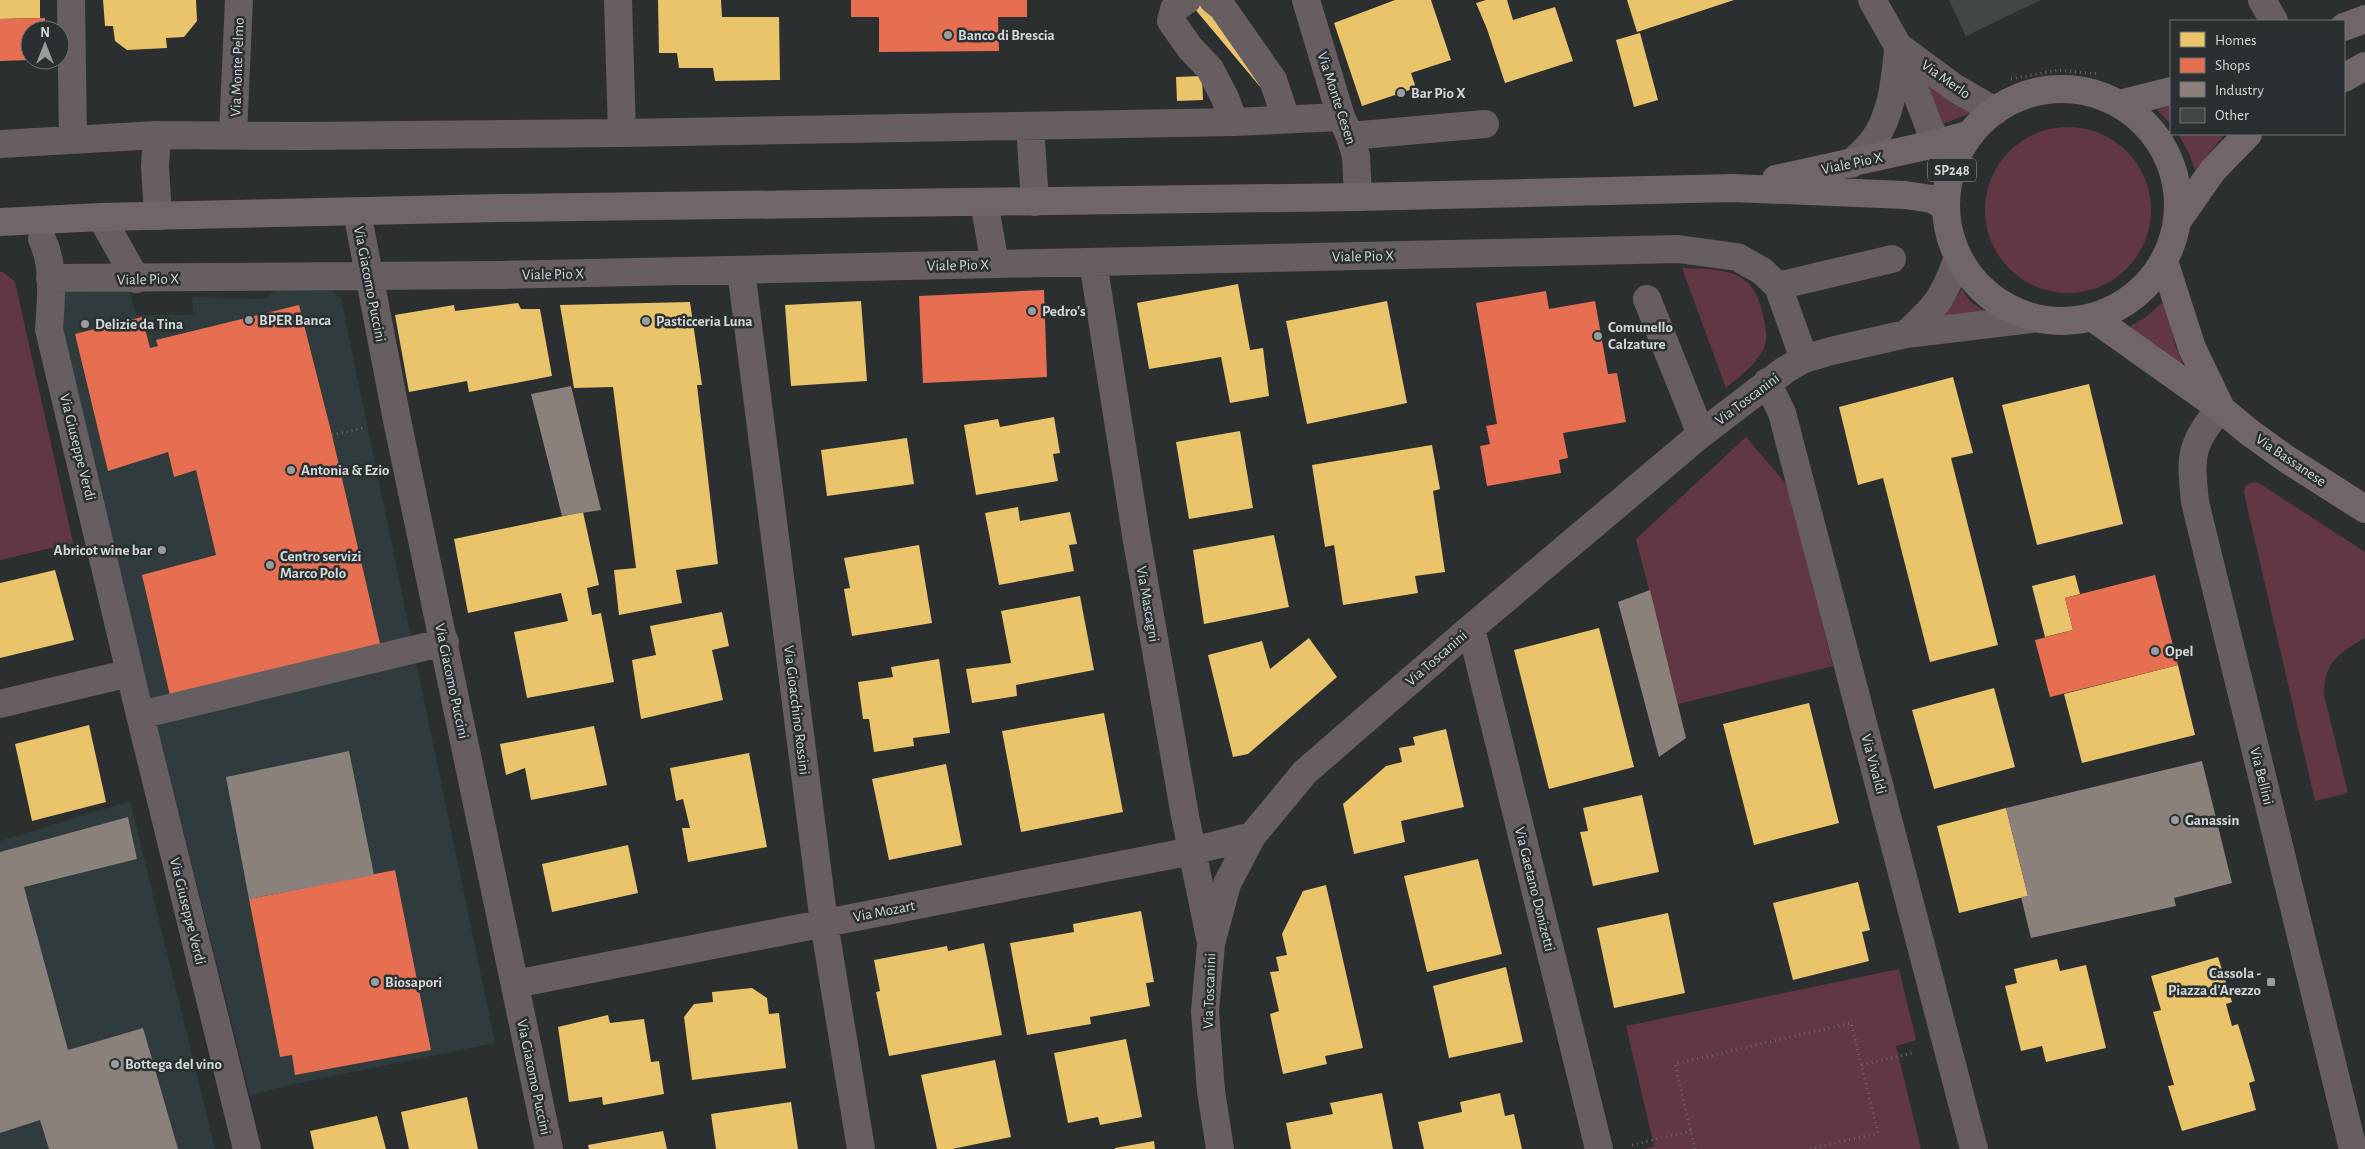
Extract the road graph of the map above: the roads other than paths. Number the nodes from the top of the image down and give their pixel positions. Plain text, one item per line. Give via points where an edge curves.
1 (71, 0) edge
2 (239, 0) edge
3 (618, 0) edge
4 (1187, 0) edge
5 (1213, 0) edge
6 (1306, 0) edge
7 (1872, 0) edge
8 (2262, 0) edge
9 (2365, 19) edge
10 (2273, 20) edge
11 (2345, 28) edge
12 (1898, 46) junction
13 (2365, 66) edge
14 (2345, 77) edge
15 (2170, 90) edge
16 (2119, 104) junction
17 (1995, 111) junction
18 (1286, 118) junction
19 (1234, 122) junction
20 (1485, 124) dead end
21 (1030, 126) junction
22 (1346, 126) junction
23 (622, 133) junction
24 (233, 134) junction
25 (156, 135) junction
26 (2246, 135) edge
27 (74, 138) junction
28 (0, 144) edge
29 (1947, 151) junction
30 (1851, 164) junction
31 (1733, 188) junction
32 (1358, 197) junction
33 (984, 202) junction
34 (1034, 202) junction
35 (1946, 207) junction
36 (357, 212) junction
37 (158, 216) junction
38 (101, 217) junction
39 (2178, 220) junction
40 (0, 222) edge
41 (42, 229) junction
42 (1958, 257) junction
43 (1892, 260) dead end
44 (1093, 262) junction
45 (2164, 262) junction
46 (995, 264) junction
47 (741, 270) junction
48 (368, 276) junction
49 (50, 278) junction
50 (136, 279) junction
51 (1778, 286) junction
52 (1647, 298) dead end
53 (2092, 318) junction
54 (2032, 319) junction
55 (49, 329) junction
56 (1906, 334) junction
57 (1804, 359) junction
58 (1767, 382) junction
59 (2220, 408) junction
60 (1701, 434) junction
61 (2365, 509) edge
62 (1470, 628) junction
63 (445, 642) junction
64 (130, 673) junction
65 (0, 704) edge
66 (140, 715) junction
67 (1252, 836) junction
68 (1192, 851) junction
69 (824, 923) junction
70 (1211, 944) junction
71 (515, 984) junction
72 (247, 1149) edge
73 (549, 1149) edge
74 (861, 1149) edge
75 (1220, 1149) edge
76 (1599, 1149) edge
77 (1974, 1149) edge
78 (2354, 1149) edge

1 - 27 street
2 - 24 street, Via Monte Pelmo
3 - 23 street
4 - 19 street via 1174,9 1171,22 1210,69
5 - 18 street via 1222,7 1273,80
6 - 22 street, Via Monte Cesen
7 - 12 street
8 - 10 street
9 - 11 main road
12 - 17 street, Via Merlo via 1955,88
12 - 29 street via 1930,129
12 - 30 street via 1895,83 1887,112 1873,140
13 - 14 main road
15 - 16 main road
16 - 17 main road, SP248 via 2078,91 2056,90 2014,100
16 - 39 main road, SP248 via 2146,125 2166,154 2177,185
17 - 29 main road, SP248
18 - 19 street
18 - 22 street
19 - 21 street
20 - 22 street
21 - 23 street
21 - 34 street
22 - 32 street, Via Monte Cesen via 1358,165
23 - 24 street
24 - 25 street
25 - 27 street
25 - 37 street
26 - 39 main road, SP248 via 2213,170
27 - 28 street
29 - 30 main road, Viale Pio X / SP248
29 - 35 main road, SP248
30 - 31 main road, Viale Pio X / SP248
31 - 32 main road, Viale Pio X / SP248
31 - 35 main road, Viale Pio X / SP248 via 1905,195 1932,200
32 - 34 main road, Viale Pio X / SP248
33 - 34 main road, Viale Pio X / SP248
33 - 36 main road, Viale Pio X / SP248
33 - 46 street
35 - 42 main road, SP248 via 1949,233
36 - 37 main road, Viale Pio X / SP248
36 - 48 street, Via Giacomo Puccini
37 - 38 main road, Viale Pio X / SP248
38 - 41 main road, Viale Pio X / SP248
38 - 50 street
39 - 45 main road, SP248
40 - 41 main road, Viale Pio X / SP248
41 - 49 street, Via Giuseppe Verdi
41 - 55 street via 43,286
42 - 54 main road, SP248 via 1975,282 1998,303
42 - 56 street, Via Toscanini via 1947,289 1932,310
43 - 51 street
44 - 46 street, Viale Pio X
44 - 51 street, Viale Pio X via 1678,249 1737,257 1762,271
44 - 68 street, Via Mascagni via 1137,541
45 - 53 main road, SP248 via 2145,286 2121,305
45 - 59 main road, Via Bassanese via 2192,348
46 - 47 street, Viale Pio X
47 - 48 street, Viale Pio X
47 - 69 street, Via Gioacchino Rossini
48 - 50 street, Viale Pio X
48 - 63 street, Via Giacomo Puccini
49 - 50 street, Viale Pio X
49 - 55 street, Via Giuseppe Verdi
51 - 57 street, Viale Pio X
52 - 60 street
53 - 54 main road, SP248 via 2058,322
53 - 59 main road, Via Bassanese
54 - 56 street, Via Toscanini
55 - 64 street, Via Giuseppe Verdi
56 - 57 street, Via Toscanini
57 - 58 street, Via Toscanini
58 - 60 street, Via Toscanini
58 - 77 street, Via Vivaldi via 1782,413
59 - 61 main road, Via Bassanese via 2285,458
59 - 78 street, Via Bellini via 2200,433 2194,451 2195,502
60 - 62 street, Via Toscanini
62 - 67 street, Via Toscanini via 1305,772
62 - 76 street, Via Gaetano Donizetti
63 - 66 street
63 - 71 street, Via Giacomo Puccini
64 - 65 street
64 - 66 street, Via Giuseppe Verdi
66 - 72 street, Via Giuseppe Verdi
67 - 68 street, Via Mozart
67 - 70 street, Via Toscanini via 1227,884
68 - 69 street, Via Mozart
68 - 70 street, Via Mascagni
69 - 71 street, Via Mozart
69 - 74 street, Via Gioacchino Rossini
70 - 75 street, Via Toscanini via 1205,1010 1211,1091
71 - 73 street, Via Giacomo Puccini

